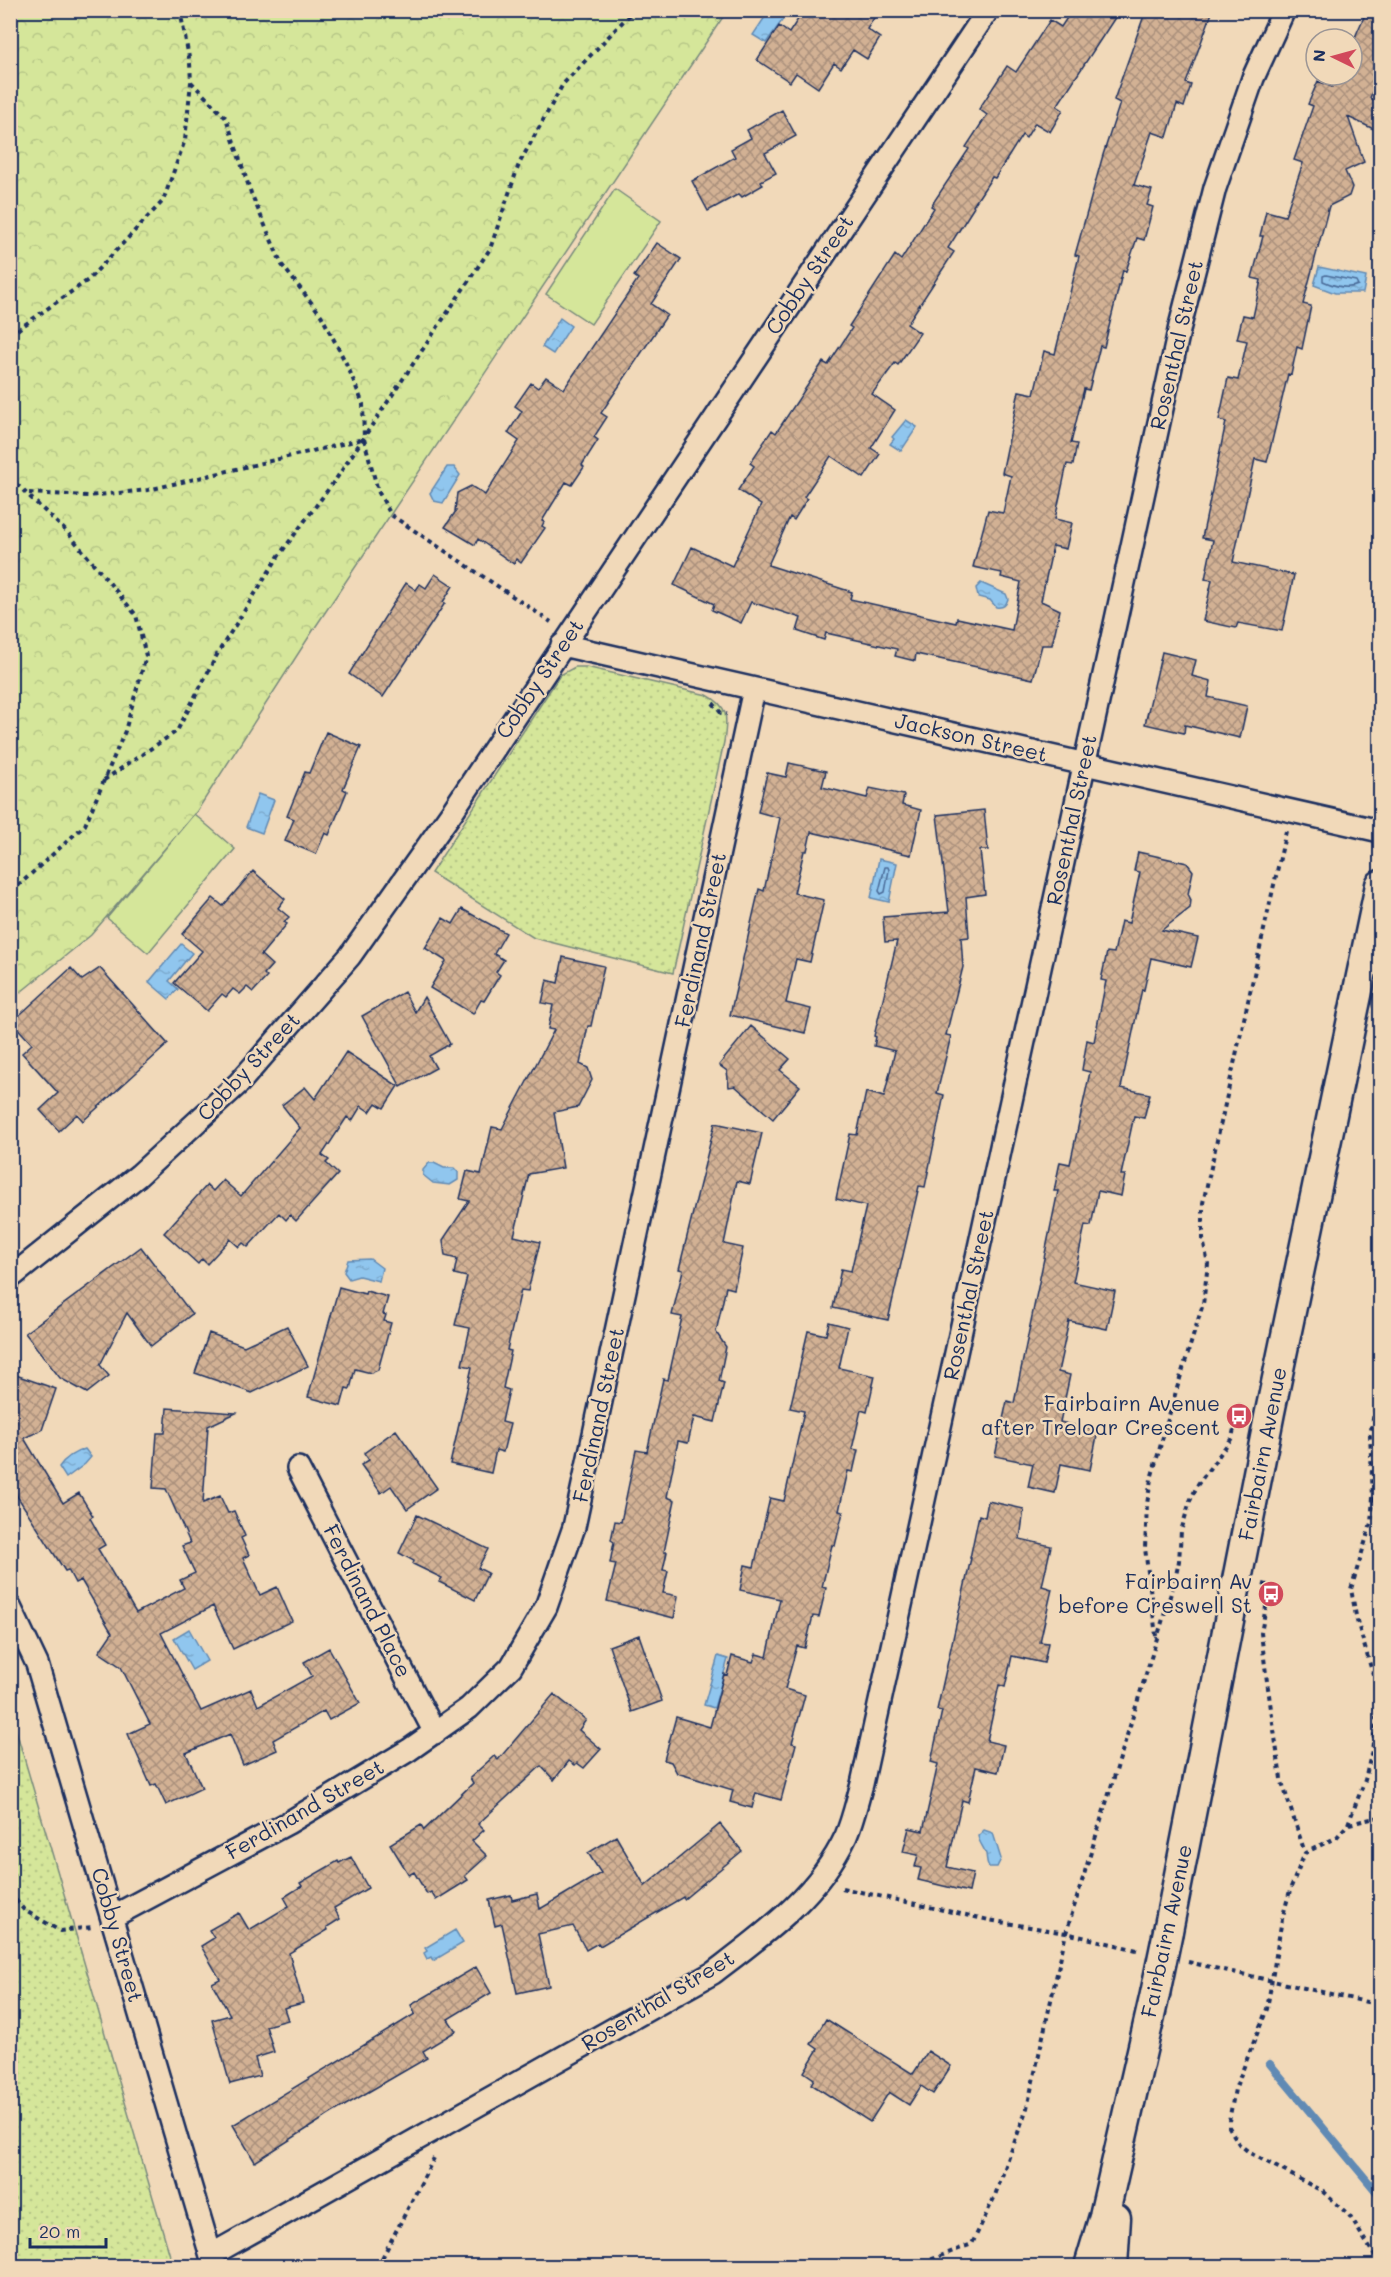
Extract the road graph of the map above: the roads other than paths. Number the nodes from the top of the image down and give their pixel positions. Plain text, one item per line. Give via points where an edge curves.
1 (988, 10) edge
2 (1284, 10) edge
3 (565, 639) junction
4 (754, 689) junction
5 (1084, 764) junction
6 (1380, 831) edge
7 (1379, 894) edge
8 (10, 1278) edge
9 (298, 1468) dead end
10 (10, 1607) edge
11 (435, 1733) junction
12 (112, 1917) junction
13 (1133, 2094) junction
14 (212, 2261) edge
15 (1089, 2266) edge
16 (1113, 2266) edge

1 - 3 street, Cobby Street
2 - 5 street, Rosenthal Street via 1253,78 1215,188 1180,326
3 - 4 street, Jackson Street
3 - 8 street, Cobby Street via 454,809 350,956 246,1075 139,1175
4 - 5 street, Jackson Street
4 - 11 street, Ferdinand Street via 574,1527 546,1607 511,1667 469,1708
5 - 6 street, Jackson Street
5 - 14 street, Rosenthal Street via 862,1784 846,1836 818,1881 779,1922 713,1973
7 - 13 main road, Fairbairn Avenue, bridge
9 - 11 street, Ferdinand Place
10 - 12 street, Cobby Street via 38,1664
11 - 12 street, Ferdinand Street via 288,1823
12 - 14 street, Cobby Street
13 - 15 main road, Fairbairn Avenue
13 - 16 main road, Fairbairn Avenue via 1118,2189

